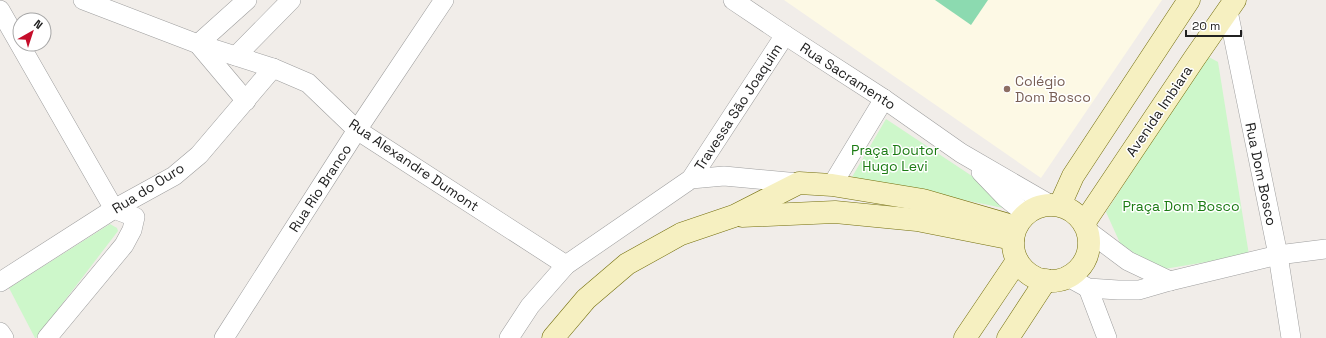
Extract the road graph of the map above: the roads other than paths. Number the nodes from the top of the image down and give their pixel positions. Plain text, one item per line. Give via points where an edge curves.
1 (10, 0) edge
2 (83, 0) edge
3 (248, 0) edge
4 (291, 0) edge
5 (444, 0) edge
6 (733, 0) edge
7 (1189, 0) edge
8 (1232, 5) edge
9 (0, 6) edge
10 (111, 6) edge
11 (0, 10) edge
12 (785, 35) junction
13 (198, 44) junction
14 (236, 56) junction
15 (273, 68) junction
16 (884, 99) junction
17 (246, 101) junction
18 (357, 130) junction
19 (962, 153) junction
20 (691, 179) junction
21 (799, 183) junction
22 (832, 185) junction
23 (1054, 205) junction
24 (114, 209) junction
25 (920, 210) junction
26 (734, 216) junction
27 (1018, 227) junction
28 (1086, 227) junction
29 (1326, 249) edge
30 (1278, 255) junction
31 (1017, 261) junction
32 (566, 265) junction
33 (1068, 277) junction
34 (1046, 280) junction
35 (1170, 281) junction
36 (0, 282) edge
37 (1088, 288) junction
38 (0, 332) edge
39 (4, 338) edge
40 (47, 338) edge
41 (224, 338) edge
42 (509, 338) edge
43 (552, 338) edge
44 (965, 338) edge
45 (1008, 338) edge
46 (1107, 338) edge
47 (1291, 338) edge

1 - 9 street
2 - 10 street, Rua Alexandre Dumont
3 - 13 street
4 - 14 street
5 - 18 street, Rua Rio Branco
6 - 12 street, Rua Sacramento
7 - 23 main road
8 - 28 main road, Avenida Imbiara via 1194,59
8 - 30 street, Rua Dom Bosco
10 - 13 street, Rua Alexandre Dumont
11 - 24 street
12 - 16 street, Rua Sacramento
12 - 20 street, Travessa São Joaquim
13 - 14 street, Rua Alexandre Dumont
13 - 17 street
14 - 15 street, Rua Alexandre Dumont
15 - 17 street, Rua do Ouro
15 - 18 street, Rua Alexandre Dumont via 308,83
16 - 19 street, Rua Sacramento
16 - 22 street
17 - 24 street, Rua do Ouro via 198,155 174,176
18 - 32 street, Rua Alexandre Dumont
18 - 41 street, Rua Rio Branco
19 - 23 street
19 - 27 street via 1005,197
20 - 21 street via 724,176
20 - 32 street
21 - 22 main road
21 - 26 main road
22 - 25 main road
23 - 27 main road via 1037,207
23 - 28 main road via 1069,209
24 - 36 street, Rua do Ouro
24 - 40 street via 135,217 130,235
25 - 26 main road
25 - 27 main road
26 - 43 main road via 682,234 627,264 586,299
27 - 31 main road via 1014,250
28 - 33 main road via 1090,242 1088,253 1084,263
28 - 35 street via 1128,261
29 - 30 street
30 - 35 street
30 - 47 street, Rua Dom Bosco
31 - 34 main road via 1029,274
31 - 44 main road
32 - 42 street via 530,306
33 - 34 main road
33 - 37 street
34 - 45 main road
35 - 37 street via 1139,290
37 - 46 street
38 - 39 street

